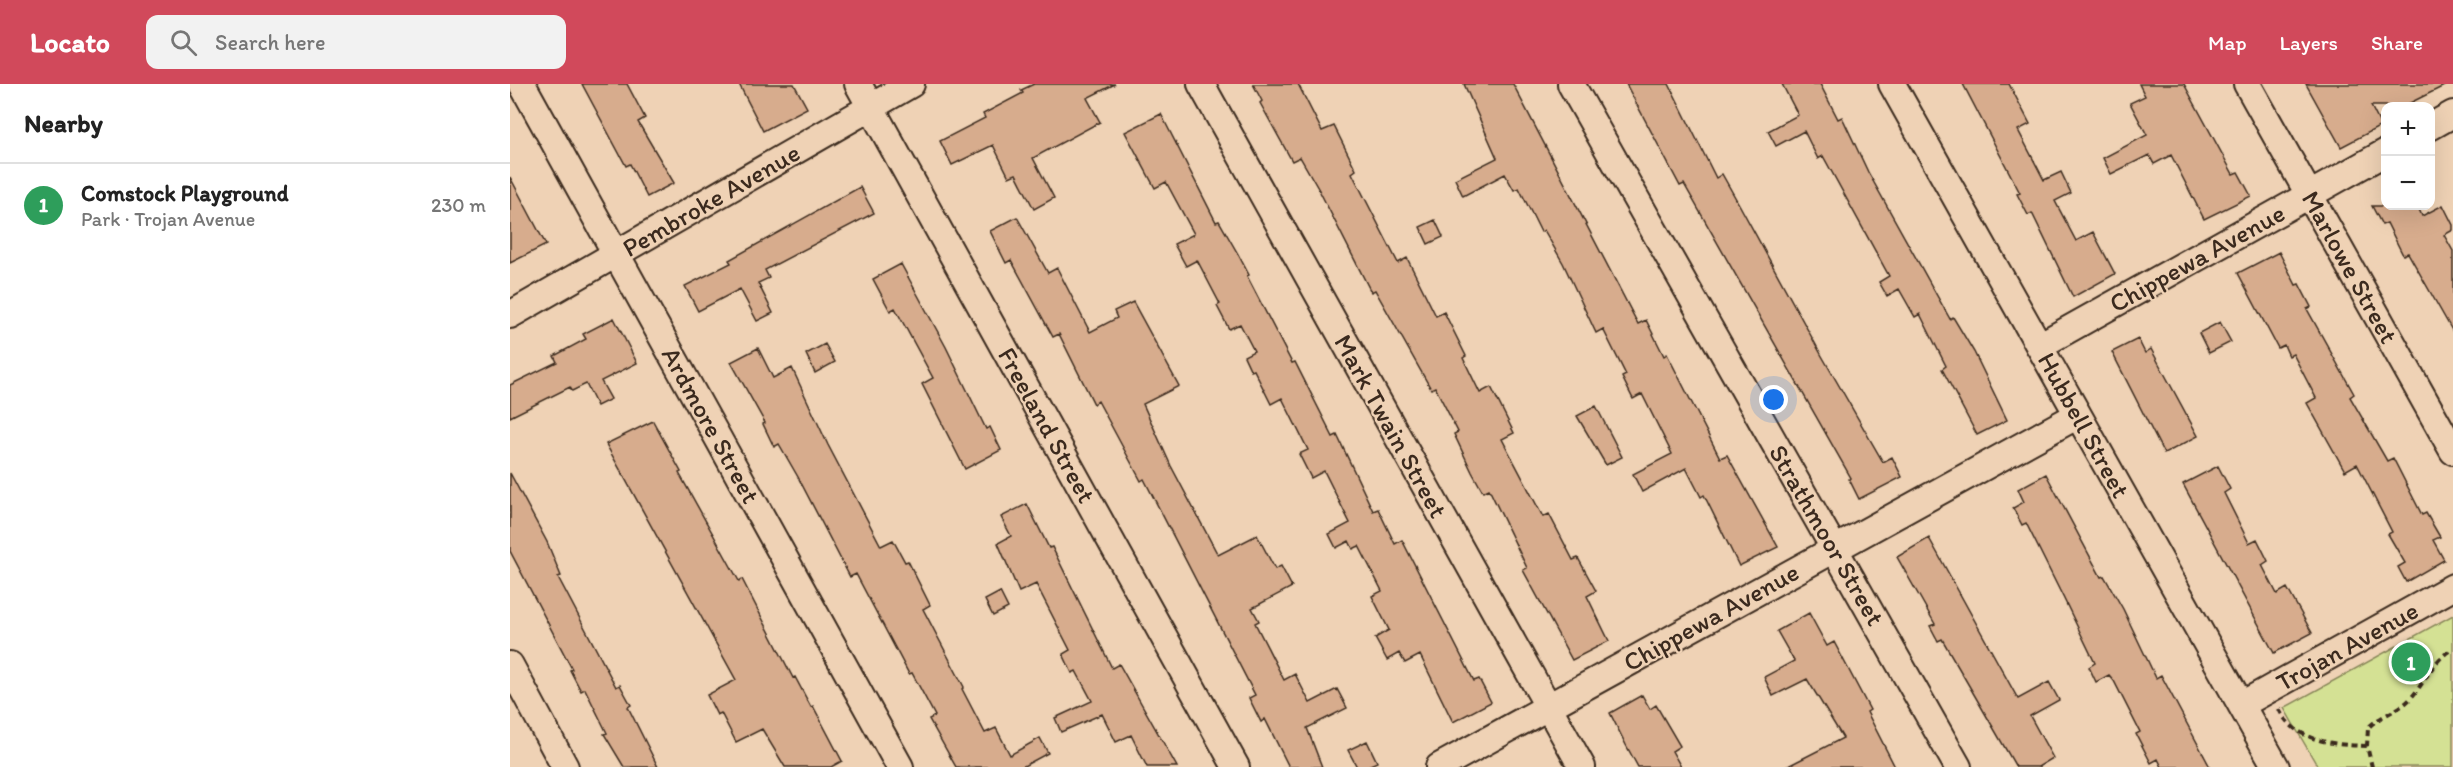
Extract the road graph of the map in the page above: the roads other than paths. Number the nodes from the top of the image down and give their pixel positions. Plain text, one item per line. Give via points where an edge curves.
1 (522, 84) edge
2 (858, 84) edge
3 (912, 84) edge
4 (1201, 84) edge
5 (1571, 84) edge
6 (1892, 84) edge
7 (2247, 84) edge
8 (871, 108) junction
9 (2453, 114) edge
10 (2435, 124) edge
11 (2381, 154) edge
12 (2309, 195) junction
13 (616, 254) junction
14 (510, 315) edge
15 (2039, 346) junction
16 (2078, 415) junction
17 (2453, 451) edge
18 (1835, 550) junction
19 (2453, 587) edge
20 (510, 665) edge
21 (2241, 705) junction
22 (1548, 707) junction
23 (565, 767) edge
24 (900, 767) edge
25 (1236, 767) edge
26 (1438, 767) edge
27 (1582, 767) edge
28 (1958, 767) edge
29 (2276, 767) edge

1 - 13 street, Ardmore Street
2 - 8 street, Freeland Street
3 - 8 street, Pembroke Avenue
4 - 22 street, Mark Twain Street
5 - 18 street, Strathmoor Street
6 - 15 street, Hubbell Street
7 - 12 street, Marlowe Street
8 - 13 street, Pembroke Avenue
8 - 25 street, Freeland Street
9 - 10 street
11 - 12 street, Chippewa Avenue
12 - 15 street, Chippewa Avenue
12 - 17 street, Marlowe Street
13 - 14 street, Pembroke Avenue
13 - 24 street, Ardmore Street
15 - 16 street, Hubbell Street
16 - 18 street, Chippewa Avenue
16 - 21 street, Hubbell Street
18 - 22 street, Chippewa Avenue
18 - 28 street, Strathmoor Street
19 - 21 street, Trojan Avenue
20 - 23 street
21 - 29 street, Hubbell Street
22 - 26 street, Chippewa Avenue
22 - 27 street, Mark Twain Street

